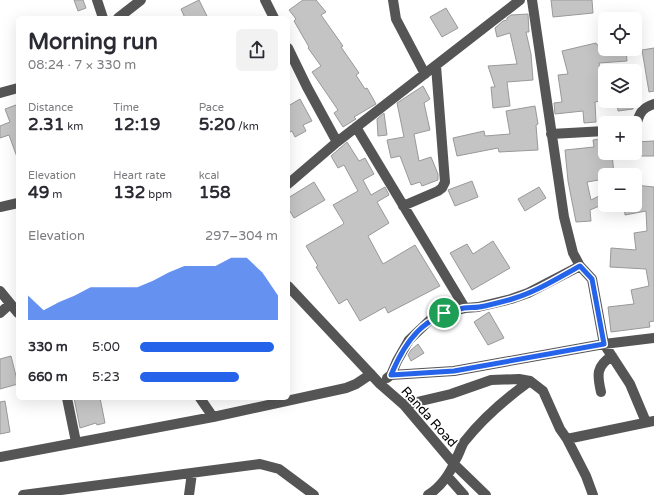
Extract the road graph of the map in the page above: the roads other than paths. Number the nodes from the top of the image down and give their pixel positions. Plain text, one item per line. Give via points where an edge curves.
1 (97, 0) edge
2 (141, 0) edge
3 (265, 0) edge
4 (393, 0) edge
5 (520, 0) edge
6 (532, 0) edge
7 (506, 4) edge
8 (102, 16) edge
9 (121, 16) edge
10 (273, 16) edge
11 (290, 52) edge
12 (436, 66) junction
13 (425, 74) junction
14 (16, 89) edge
15 (0, 93) edge
16 (654, 104) edge
17 (639, 116) edge
18 (356, 127) junction
19 (598, 131) edge
20 (552, 134) junction
21 (337, 142) junction
22 (290, 182) edge
23 (16, 203) edge
24 (403, 206) junction
25 (0, 207) edge
26 (580, 266) junction
27 (290, 288) edge
28 (0, 291) edge
29 (10, 304) junction
30 (465, 308) junction
31 (16, 311) edge
32 (0, 313) edge
33 (654, 338) edge
34 (604, 344) junction
35 (612, 356) junction
36 (371, 374) junction
37 (391, 375) junction
38 (530, 382) junction
39 (380, 384) junction
40 (601, 392) dead end
41 (67, 400) edge
42 (201, 400) edge
43 (404, 405) junction
44 (213, 417) junction
45 (650, 422) edge
46 (567, 439) junction
47 (76, 442) junction
48 (0, 457) edge
49 (454, 464) junction
50 (192, 473) junction
51 (448, 477) junction
52 (23, 495) edge
53 (189, 495) edge
54 (314, 495) edge
55 (428, 495) edge
56 (464, 495) edge
57 (486, 495) edge
58 (593, 495) edge

1 - 8 street
2 - 9 street
3 - 10 street
4 - 13 street via 396,19
5 - 7 street
6 - 20 street
7 - 12 street
11 - 21 street
12 - 13 street
12 - 24 street via 445,182 438,191
13 - 18 street
14 - 15 street
16 - 17 street via 648,106
18 - 21 street
18 - 24 street
19 - 20 street
20 - 26 street via 564,217 573,253
21 - 22 street
23 - 25 street
24 - 30 street
26 - 30 street via 528,293 478,307
26 - 34 street via 592,279
27 - 36 street, Randa Road
28 - 29 street
29 - 31 street
29 - 32 street
30 - 37 street via 444,313 421,327 408,340
33 - 34 street
34 - 35 street
34 - 37 street via 454,371
35 - 40 street via 603,361 599,371 598,382
35 - 45 street
36 - 39 street, Randa Road
36 - 44 street via 346,388
37 - 39 street
38 - 43 street via 519,379 491,380 451,394
38 - 46 street via 543,391
38 - 49 street via 484,419 464,443
39 - 43 street, Randa Road
41 - 47 street
42 - 44 street
43 - 49 street, Randa Road
44 - 47 street
45 - 46 street
46 - 58 street
47 - 48 street
49 - 51 street
49 - 57 street, Randa Road
50 - 52 street
50 - 53 street
50 - 54 street via 269,465 279,469
51 - 55 street
51 - 56 street

